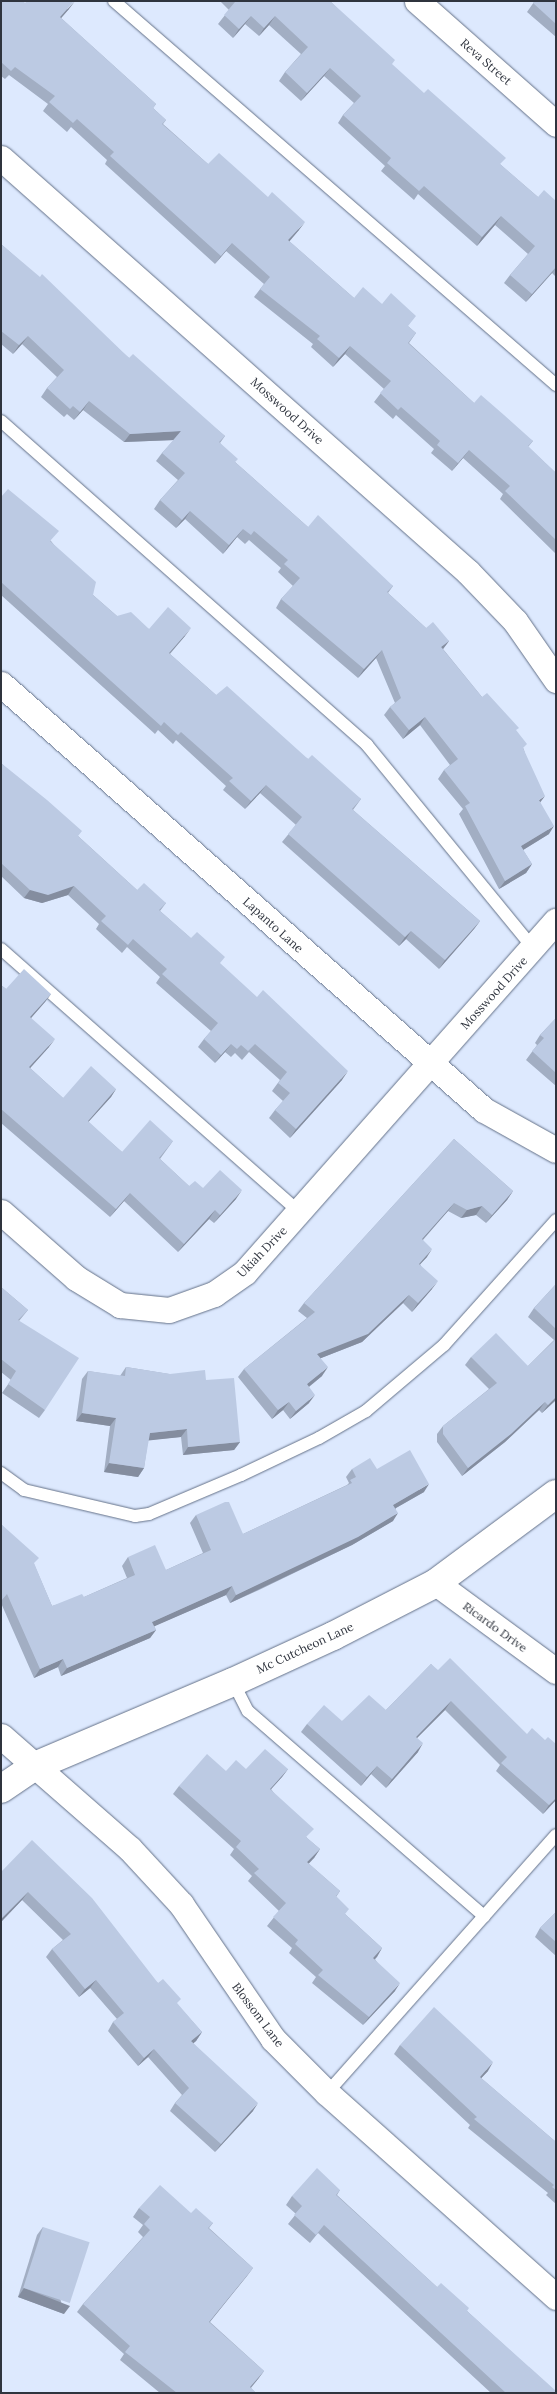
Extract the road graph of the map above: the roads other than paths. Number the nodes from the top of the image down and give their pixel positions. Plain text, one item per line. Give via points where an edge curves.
1 (114, 1) edge
2 (417, 1) edge
3 (556, 124) edge
4 (1, 158) edge
5 (556, 385) edge
6 (1, 421) edge
7 (556, 680) edge
8 (1, 684) edge
9 (556, 921) edge
10 (1, 949) edge
11 (534, 949) junction
12 (430, 1064) junction
13 (556, 1150) edge
14 (1, 1212) edge
15 (299, 1212) junction
16 (556, 1220) edge
17 (1, 1473) edge
18 (556, 1494) edge
19 (436, 1583) junction
20 (556, 1671) edge
21 (233, 1682) junction
22 (1, 1736) edge
23 (35, 1766) junction
24 (1, 1789) edge
25 (556, 1835) edge
26 (484, 1916) junction
27 (327, 2093) junction
28 (556, 2297) edge

1 - 5 lane
2 - 3 street, Reva Street
4 - 7 street, Mosswood Drive via 468,572 515,621
6 - 11 lane via 367,745
8 - 12 street, Lapanto Lane
9 - 11 street, Mosswood Drive
10 - 15 lane
11 - 12 street, Mosswood Drive
12 - 13 street, Lapanto Lane via 484,1110
12 - 15 street, Ukiah Drive
14 - 15 street, Ukiah Drive via 76,1278 120,1305 169,1310 214,1294 245,1272
16 - 17 lane via 444,1345 366,1411 320,1438 241,1475 149,1514 135,1516 24,1490
18 - 19 street, Mc Cutcheon Lane
19 - 20 street, Ricardo Drive
19 - 21 street, Mc Cutcheon Lane
21 - 23 street, Mc Cutcheon Lane
21 - 26 lane via 248,1710
22 - 23 street, Blossom Lane
23 - 24 street, Mc Cutcheon Lane
23 - 27 street, Blossom Lane via 130,1849 181,1904 273,2039
25 - 26 lane
26 - 27 lane
27 - 28 street, Blossom Lane

